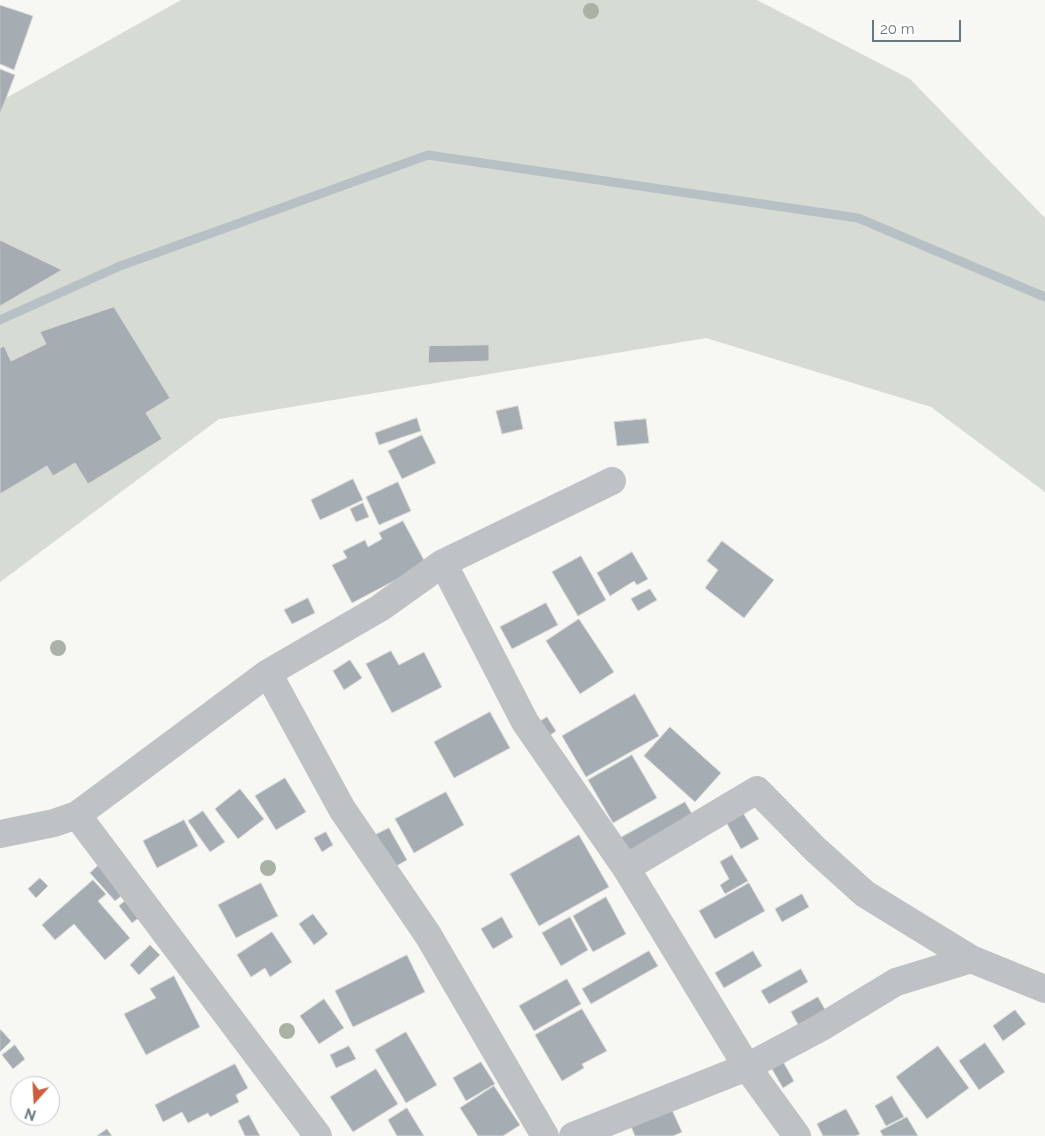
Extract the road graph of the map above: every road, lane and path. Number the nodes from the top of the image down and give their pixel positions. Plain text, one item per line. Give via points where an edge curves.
1 (612, 481) dead end
2 (442, 563) junction
3 (268, 673) junction
4 (77, 815) junction
5 (0, 834) edge
6 (626, 868) junction
7 (972, 959) junction
8 (1045, 989) edge
9 (747, 1067) junction
10 (318, 1136) edge
11 (545, 1136) edge
12 (572, 1136) edge
13 (797, 1136) edge

1 - 2 street
2 - 3 street via 380,608
2 - 6 street via 524,722
3 - 4 street
3 - 11 street via 342,809 428,935
4 - 5 street
4 - 10 street
6 - 7 street via 758,790 815,850 865,894
6 - 9 street
7 - 8 street
7 - 9 street via 896,982
9 - 12 street
9 - 13 street

